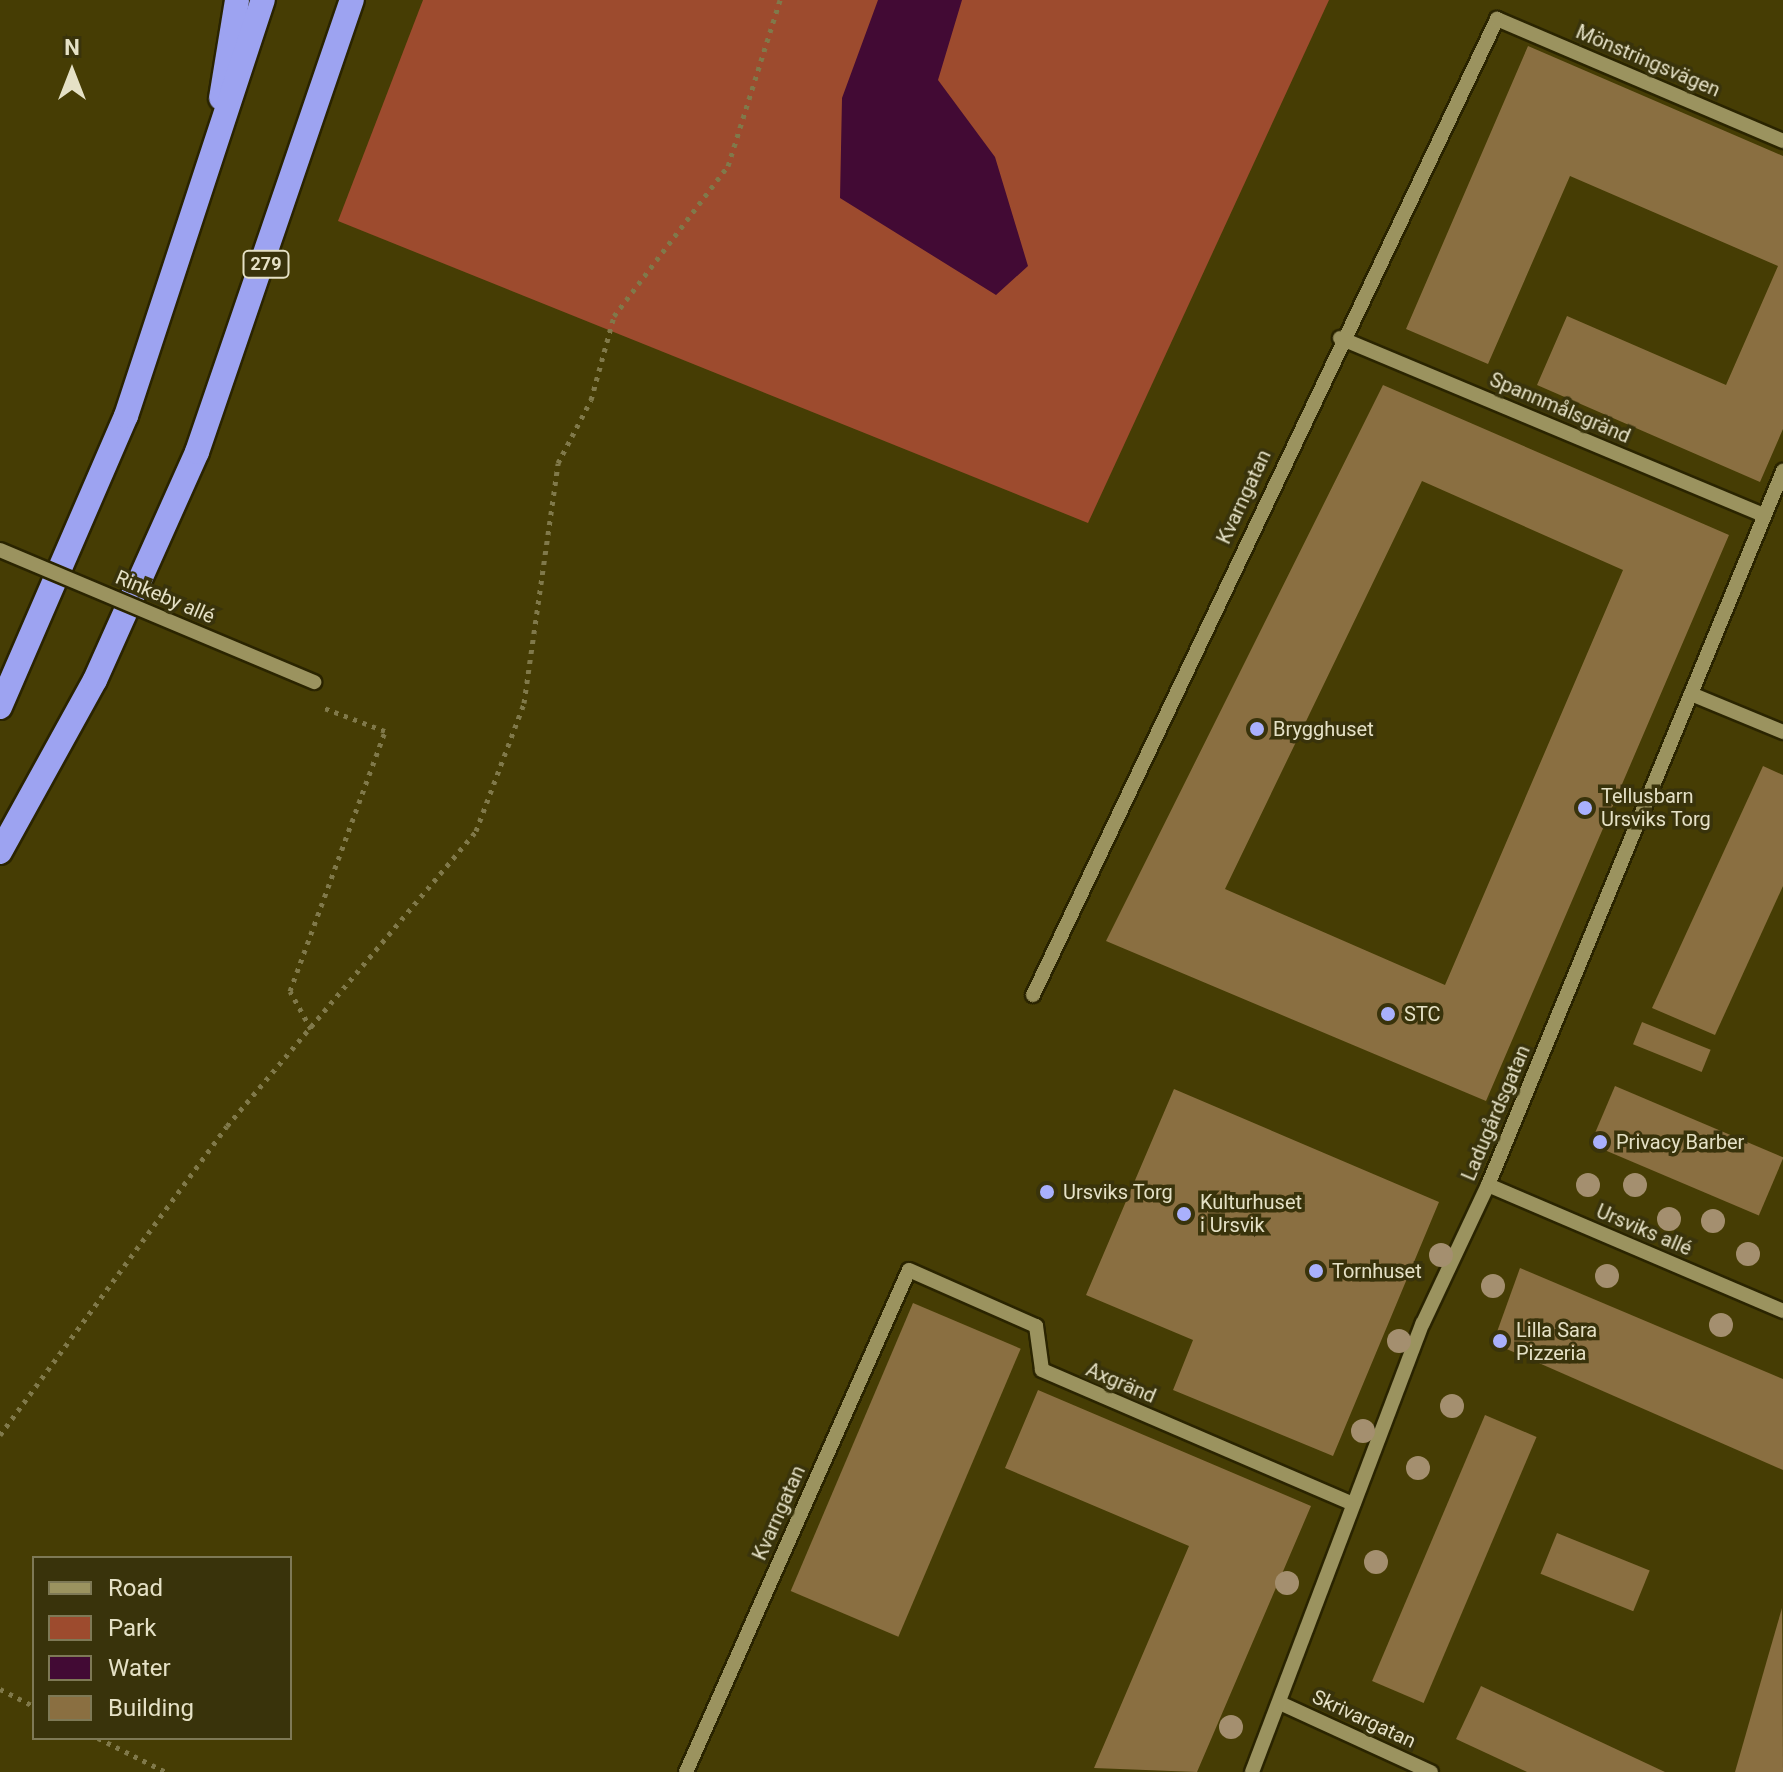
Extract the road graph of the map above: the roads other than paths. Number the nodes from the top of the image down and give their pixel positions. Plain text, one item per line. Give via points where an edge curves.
1 (237, 0) edge
2 (263, 0) edge
3 (352, 0) edge
4 (1497, 19) joint
5 (1783, 141) edge
6 (205, 191) junction
7 (1340, 338) junction
8 (1783, 471) edge
9 (1764, 515) junction
10 (0, 550) edge
11 (314, 682) dead end
12 (1691, 694) junction
13 (0, 707) edge
14 (1783, 732) edge
15 (0, 852) edge
16 (1033, 995) dead end
17 (1488, 1185) junction
18 (909, 1270) joint
19 (1783, 1311) edge
20 (1353, 1504) junction
21 (1280, 1703) junction
22 (686, 1772) edge
23 (1252, 1772) edge
24 (1431, 1772) edge

1 - 6 highway
2 - 6 highway
3 - 15 highway, 279 via 197,452 95,680
4 - 5 street, Mönstringsvägen
4 - 7 street, Kvarngatan
6 - 13 highway via 126,416
7 - 9 street, Spannmålsgränd
7 - 16 street, Kvarngatan
8 - 9 street, Ladugårdsgatan
9 - 12 street, Ladugårdsgatan
10 - 11 street, Rinkeby allé, bridge
12 - 14 street
12 - 17 street, Ladugårdsgatan
17 - 19 street, Ursviks allé
17 - 20 street, Ladugårdsgatan via 1423,1323
18 - 20 street, Axgränd via 1036,1326 1042,1370
18 - 22 street, Kvarngatan
20 - 21 street, Ladugårdsgatan
21 - 23 street, Ladugårdsgatan
21 - 24 street, Skrivargatan

